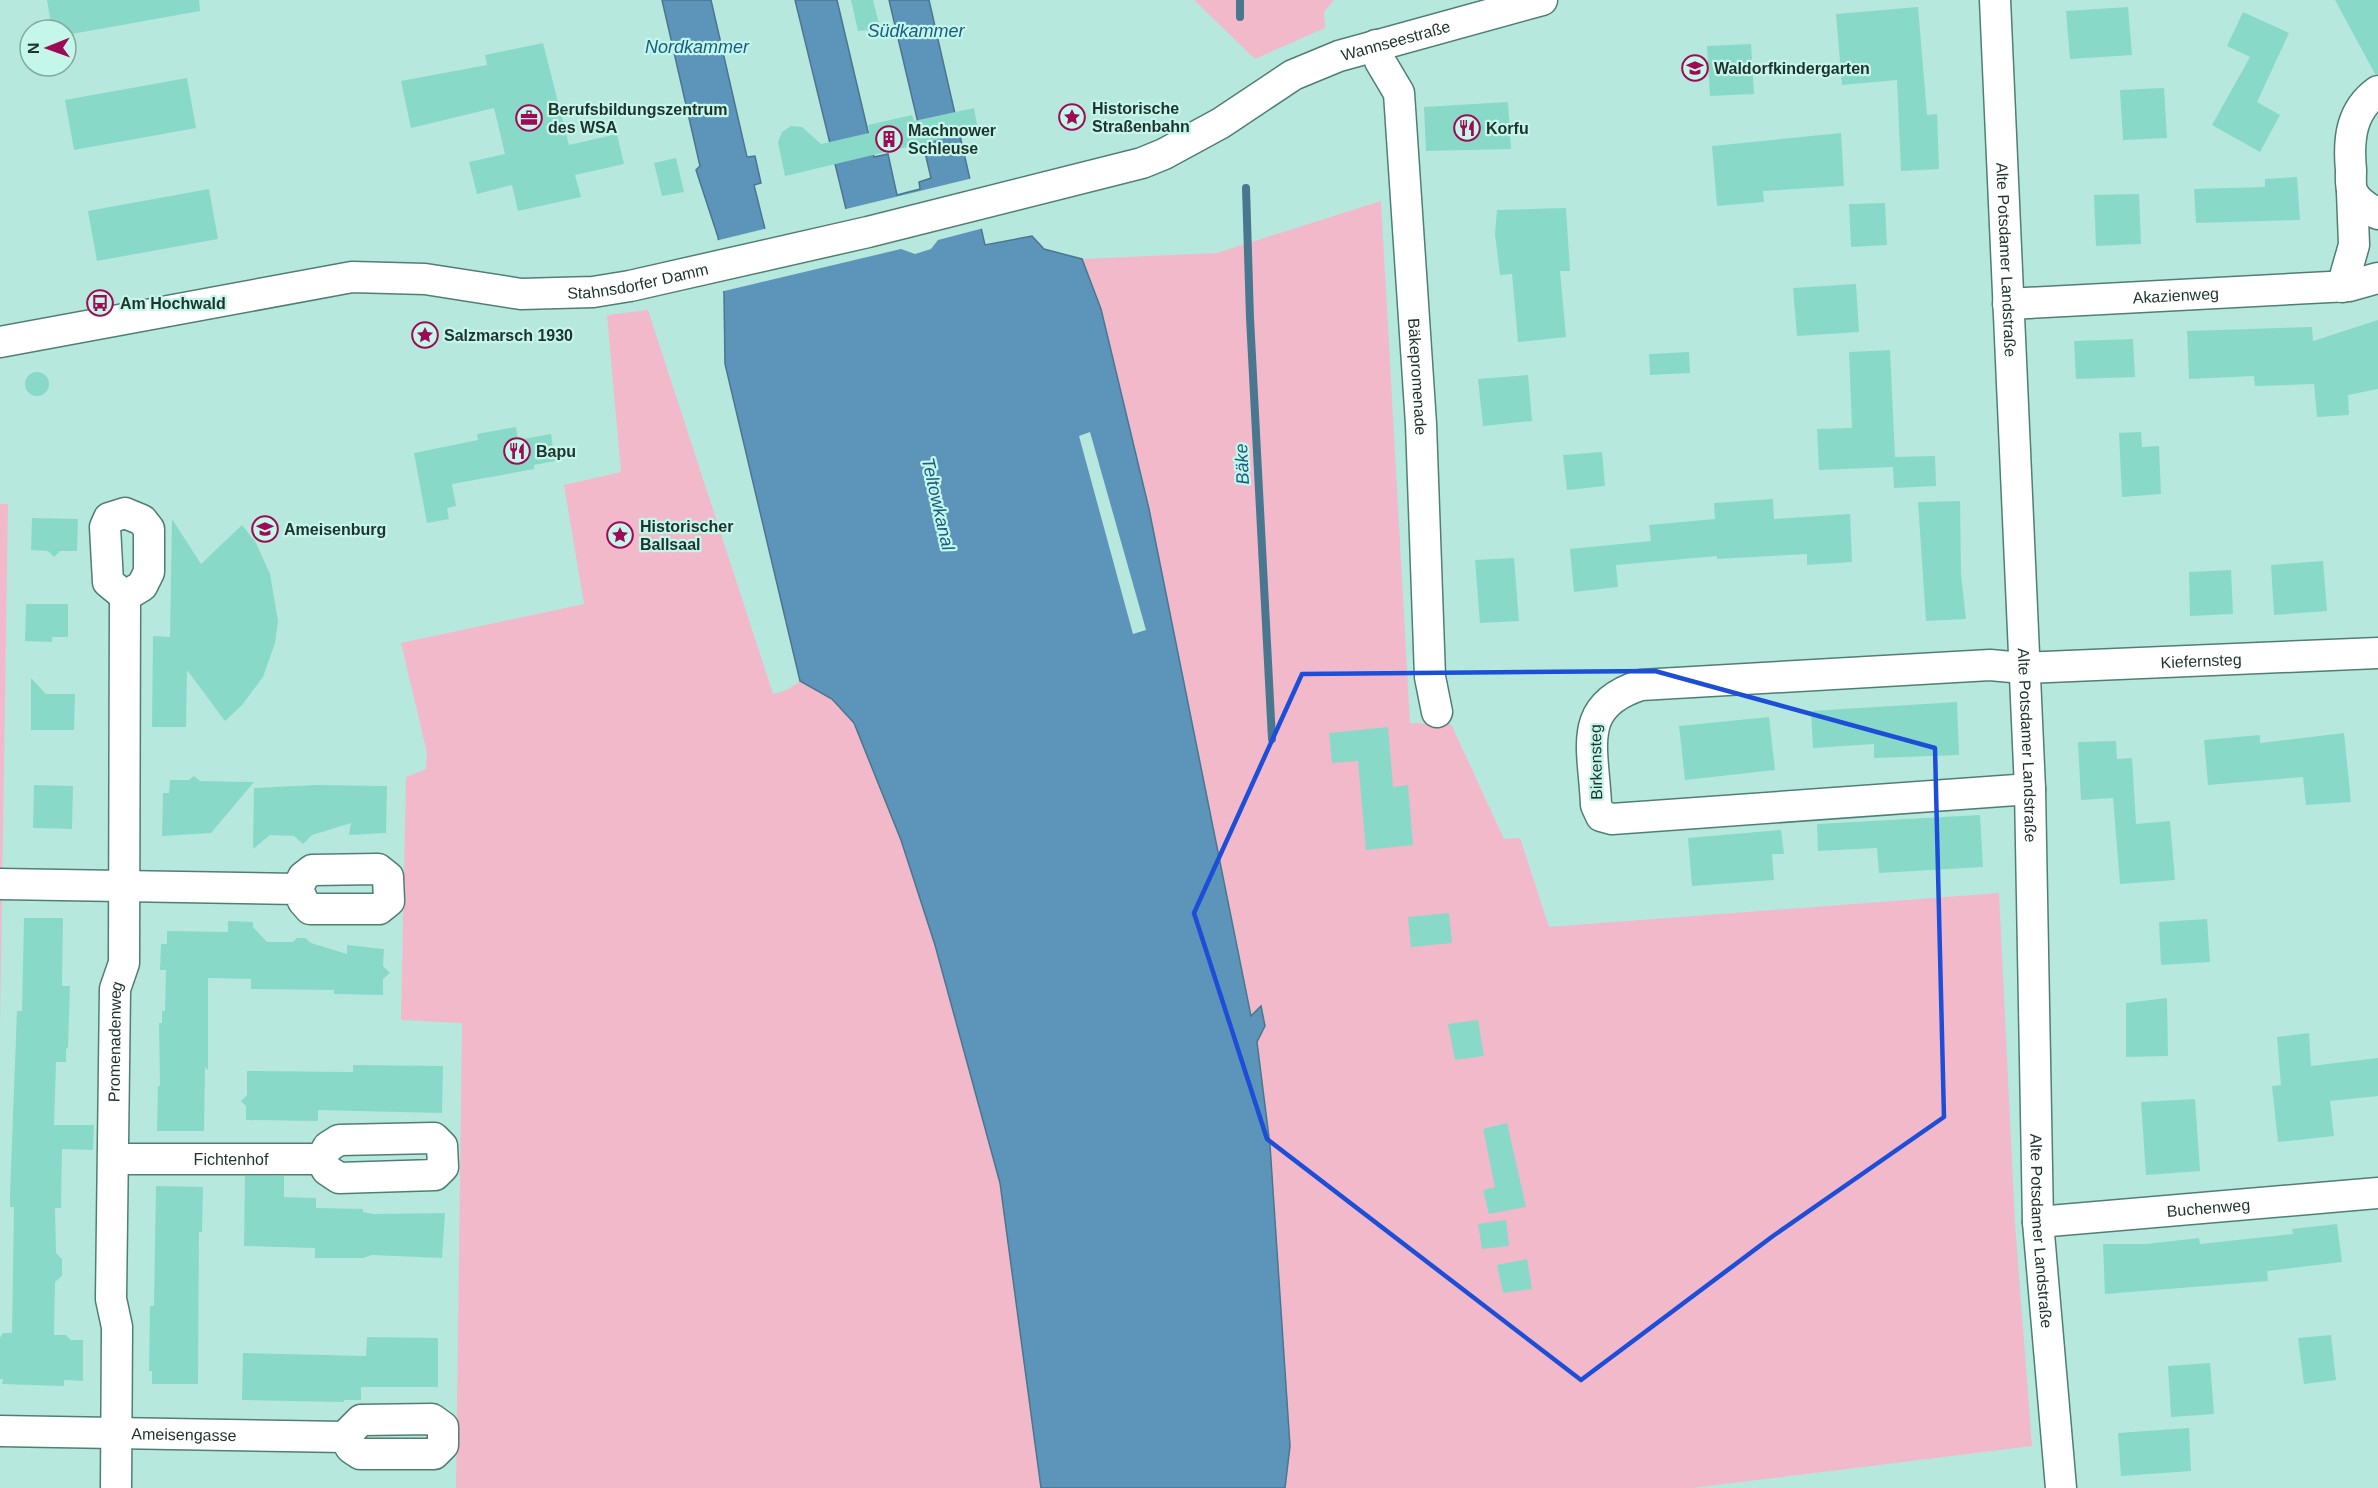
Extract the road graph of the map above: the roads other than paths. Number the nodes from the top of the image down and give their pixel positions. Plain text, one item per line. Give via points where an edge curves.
1 (1542, 0) edge
2 (1995, 0) edge
3 (1376, 45) junction
4 (2378, 91) edge
5 (1254, 100) joint
6 (2352, 192) junction
7 (2378, 214) edge
8 (2378, 278) edge
9 (2342, 287) junction
10 (2008, 304) junction
11 (0, 342) edge
12 (125, 596) dead end
13 (2378, 653) edge
14 (2023, 668) junction
15 (1437, 712) dead end
16 (2030, 789) junction
17 (0, 884) edge
18 (124, 885) junction
19 (298, 889) dead end
20 (330, 1149) dead end
21 (114, 1159) junction
22 (2378, 1194) edge
23 (2038, 1222) junction
24 (352, 1428) dead end
25 (0, 1431) edge
26 (117, 1434) junction
27 (116, 1488) edge
28 (2061, 1488) edge

1 - 3 street, Wannseestraße
2 - 10 street, Alte Potsdamer Landstraße
3 - 5 street, Wannseestraße via 1293,75
3 - 15 street, Bäkepromenade via 1380,61 1399,93 1421,424 1430,677
4 - 6 street via 2366,100 2350,132
5 - 11 street, Stahnsdorfer Damm via 1164,154 1107,173 693,273 602,290 556,294 521,294 394,276 352,277
6 - 7 street
6 - 9 street via 2354,246
8 - 9 street, Akazienweg
9 - 10 street, Akazienweg
10 - 14 street, Alte Potsdamer Landstraße
12 - 18 street, Promenadenweg
13 - 14 street, Kiefernsteg
14 - 16 street, Alte Potsdamer Landstraße
14 - 16 street, Birkensteg via 1978,666 1641,685 1624,690 1600,709 1593,723 1596,805 1601,816 1612,819
16 - 23 street, Alte Potsdamer Landstraße
17 - 18 street
18 - 19 street
18 - 21 street, Promenadenweg via 124,963 115,989
20 - 21 street, Fichtenhof
21 - 26 street, Promenadenweg via 111,1299 117,1327
22 - 23 street, Buchenweg
23 - 28 street, Alte Potsdamer Landstraße
24 - 26 street, Ameisengasse
25 - 26 street, Ameisengasse
26 - 27 street, Promenadenweg

